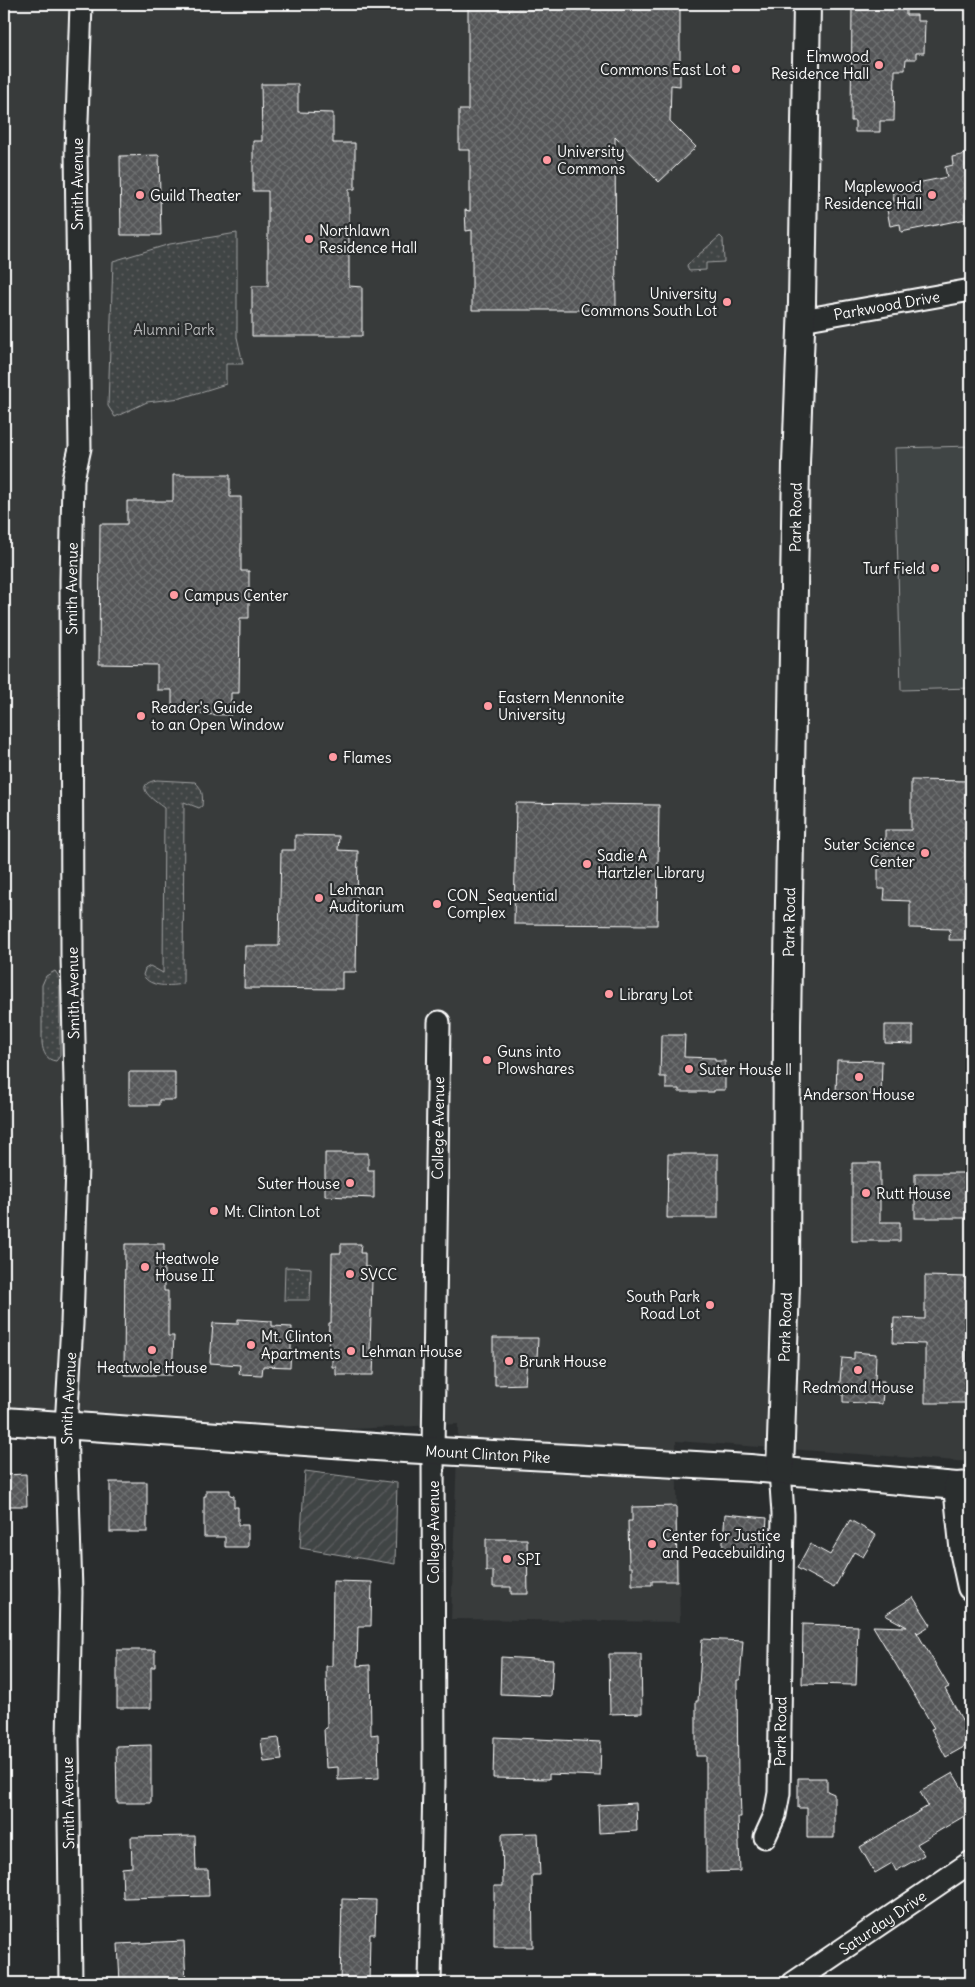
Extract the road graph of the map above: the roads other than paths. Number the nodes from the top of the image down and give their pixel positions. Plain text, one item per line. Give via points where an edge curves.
1 (81, 4) edge
2 (807, 4) edge
3 (971, 290) edge
4 (802, 320) junction
5 (439, 1022) dead end
6 (4, 1421) edge
7 (66, 1426) junction
8 (433, 1451) junction
9 (780, 1471) junction
10 (964, 1486) edge
11 (971, 1586) edge
12 (765, 1837) dead end
13 (971, 1862) edge
14 (71, 1983) edge
15 (430, 1983) edge
16 (793, 1983) edge

1 - 7 street, Smith Avenue via 76,150 80,448 73,479 70,580 76,1166
2 - 4 street, Park Road
3 - 4 street, Parkwood Drive
4 - 9 street, Park Road via 796,463 786,1026 786,1283
5 - 8 street, College Avenue
6 - 7 street, Mount Clinton Pike
7 - 8 street, Mount Clinton Pike
7 - 14 street, Smith Avenue via 71,1592 68,1740
8 - 9 street, Mount Clinton Pike
8 - 15 street, College Avenue via 434,1782
9 - 10 street, Mount Clinton Pike
9 - 12 street, Park Road via 783,1514 779,1793 775,1815
10 - 11 street via 964,1555
13 - 16 street, Saturday Drive

